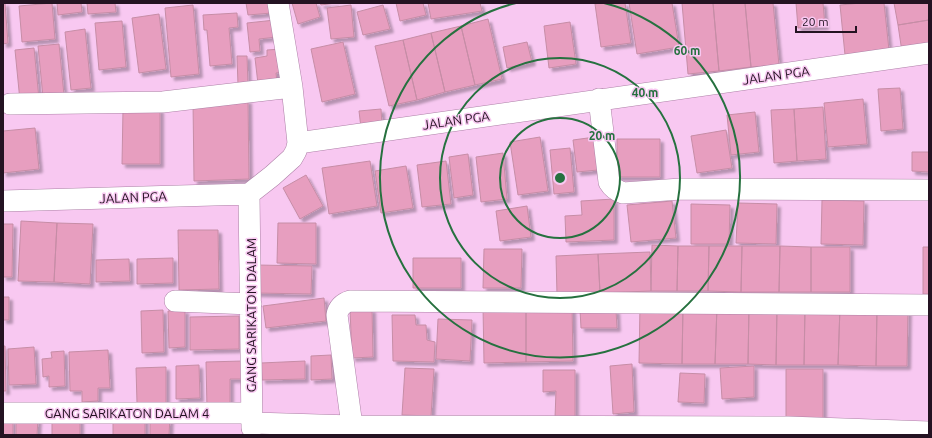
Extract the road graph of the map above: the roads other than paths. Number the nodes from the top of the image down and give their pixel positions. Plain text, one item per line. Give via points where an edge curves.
1 (278, 3) edge
2 (929, 54) edge
3 (292, 87) junction
4 (599, 100) junction
5 (10, 104) dead end
6 (298, 143) junction
7 (929, 190) edge
8 (249, 194) junction
9 (3, 201) edge
10 (175, 301) dead end
11 (251, 304) junction
12 (929, 305) edge
13 (3, 412) edge
14 (252, 424) edge
15 (352, 426) junction
16 (929, 432) edge

1 - 3 street
2 - 4 street, JALAN PGA
3 - 5 street via 163,102
3 - 6 street
4 - 6 street, JALAN PGA
4 - 7 street via 609,182 623,193 681,189
6 - 8 street via 292,158
8 - 9 street, JALAN PGA
8 - 11 street, GANG SARIKATON DALAM
10 - 11 street
11 - 14 street, GANG SARIKATON DALAM
12 - 15 street via 345,302 337,311 337,315
13 - 14 street, GANG SARIKATON DALAM 4
14 - 15 street, GANG SARIKATON DALAM 4
15 - 16 street, GANG SARIKATON DALAM 4 via 788,427

